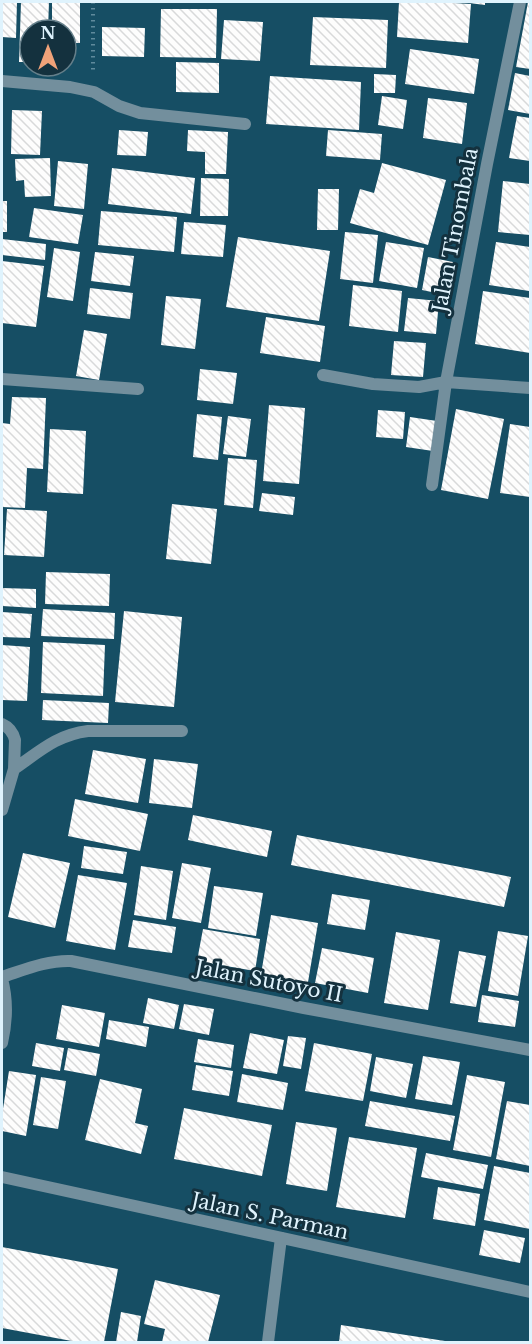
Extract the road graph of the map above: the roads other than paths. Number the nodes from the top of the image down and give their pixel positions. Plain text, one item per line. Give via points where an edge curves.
1 (520, 2) edge
2 (2, 81) edge
3 (245, 124) dead end
4 (323, 375) dead end
5 (2, 379) edge
6 (446, 382) junction
7 (531, 388) edge
8 (138, 389) dead end
9 (432, 485) dead end
10 (2, 724) edge
11 (182, 731) dead end
12 (14, 769) junction
13 (2, 810) edge
14 (2, 978) edge
15 (2, 1043) edge
16 (531, 1050) edge
17 (2, 1177) edge
18 (281, 1238) junction
19 (531, 1292) edge
20 (268, 1342) edge

1 - 6 street, Jalan Tinombala
2 - 3 street via 94,92 140,113
4 - 6 street via 419,387
5 - 8 street
6 - 7 street
6 - 9 street, Jalan Tinombala
10 - 12 street via 14,736
11 - 12 street via 76,732 58,739
12 - 13 street
14 - 15 street via 7,1013
14 - 16 street, Jalan Sutoyo II via 57,960
17 - 18 street, Jalan S. Parman
18 - 19 street, Jalan S. Parman
18 - 20 street

